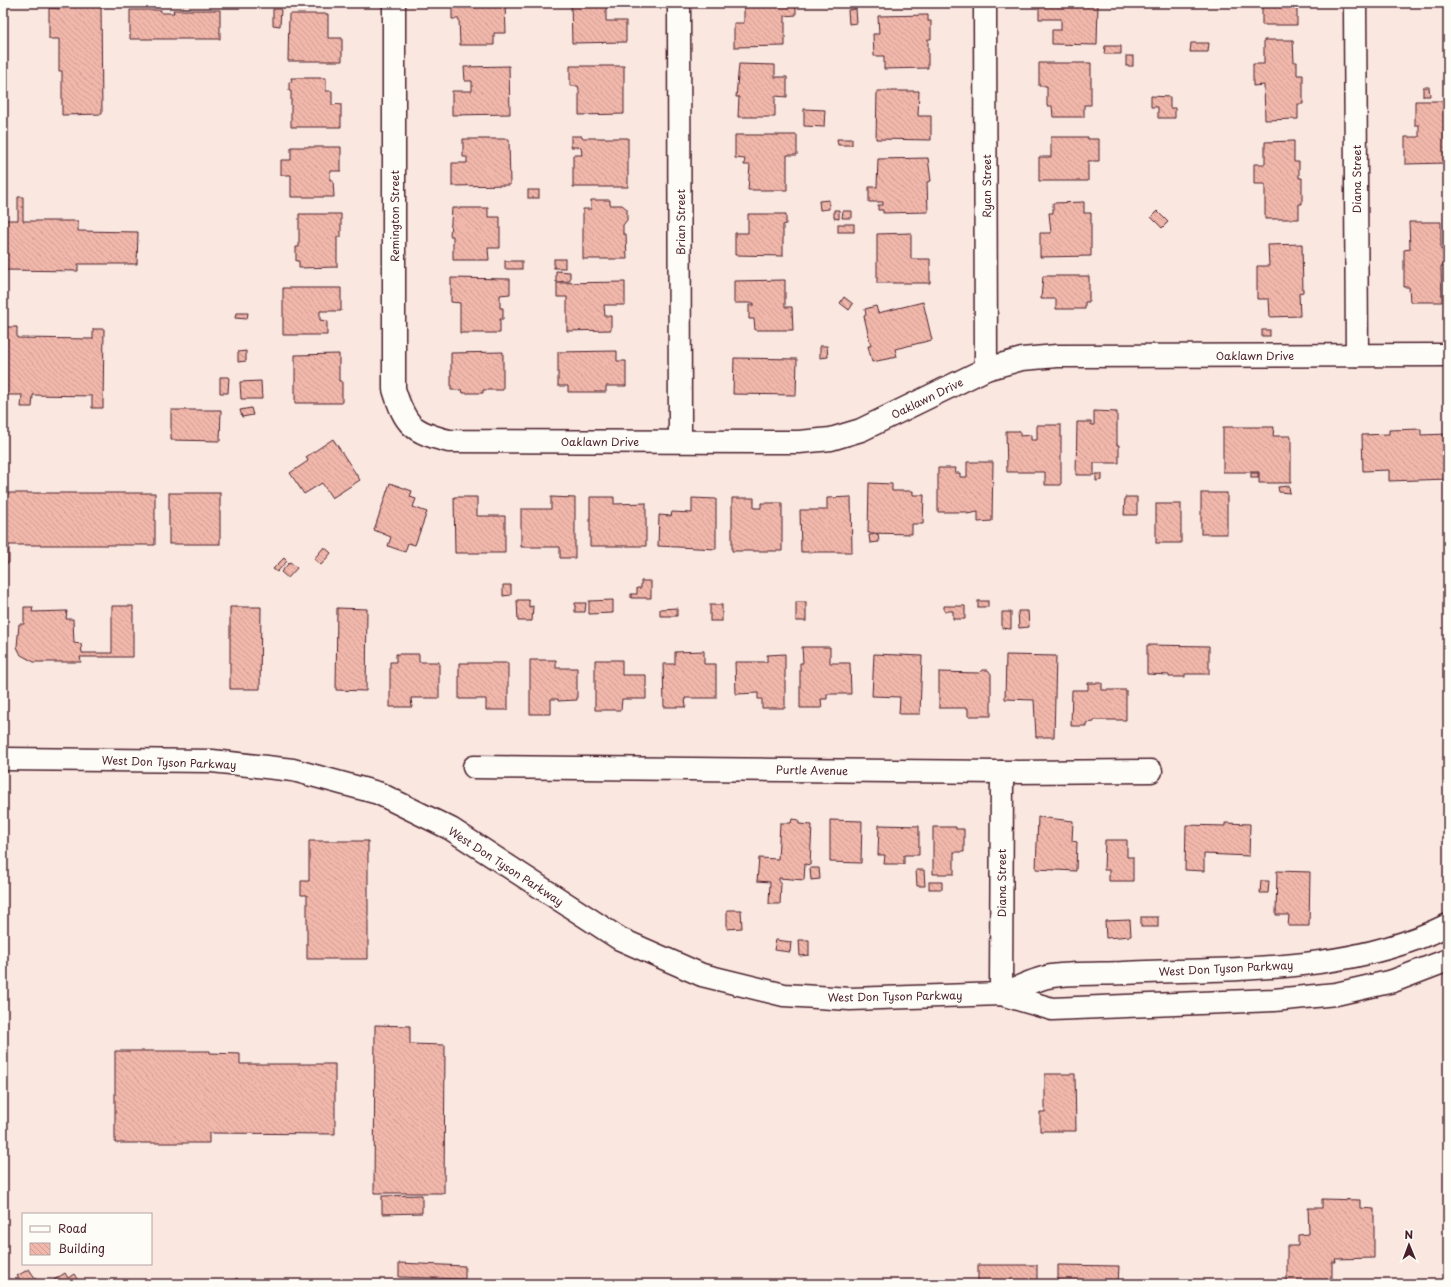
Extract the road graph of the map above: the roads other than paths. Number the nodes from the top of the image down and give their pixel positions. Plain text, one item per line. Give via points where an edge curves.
1 (394, 3) edge
2 (679, 3) edge
3 (985, 3) edge
4 (1355, 3) edge
5 (1357, 355) junction
6 (1448, 355) edge
7 (986, 369) junction
8 (411, 426) joint
9 (680, 441) junction
10 (3, 759) edge
11 (474, 766) dead end
12 (1151, 771) dead end
13 (1002, 772) junction
14 (1448, 925) edge
15 (1448, 960) edge
16 (1001, 994) junction

1 - 8 street, Remington Street via 394,389 401,410
2 - 9 street, Brian Street
3 - 7 street, Ryan Street
4 - 5 street, Diana Street
5 - 6 street, Oaklawn Drive
5 - 7 street, Oaklawn Drive via 1057,356 1022,359
7 - 9 street, Oaklawn Drive via 861,430 831,439 799,442
8 - 9 street, Oaklawn Drive via 429,436 449,441
10 - 16 street, West Don Tyson Parkway via 212,761 293,770 378,793 451,829 620,940 702,975 784,995 850,999
11 - 13 street, Purtle Avenue
12 - 13 street, Purtle Avenue
13 - 16 street, Diana Street
14 - 16 street, West Don Tyson Parkway via 1385,949 1333,960 1273,967 1051,976
15 - 16 street, West Don Tyson Parkway via 1392,981 1336,994 1274,1000 1052,1009

